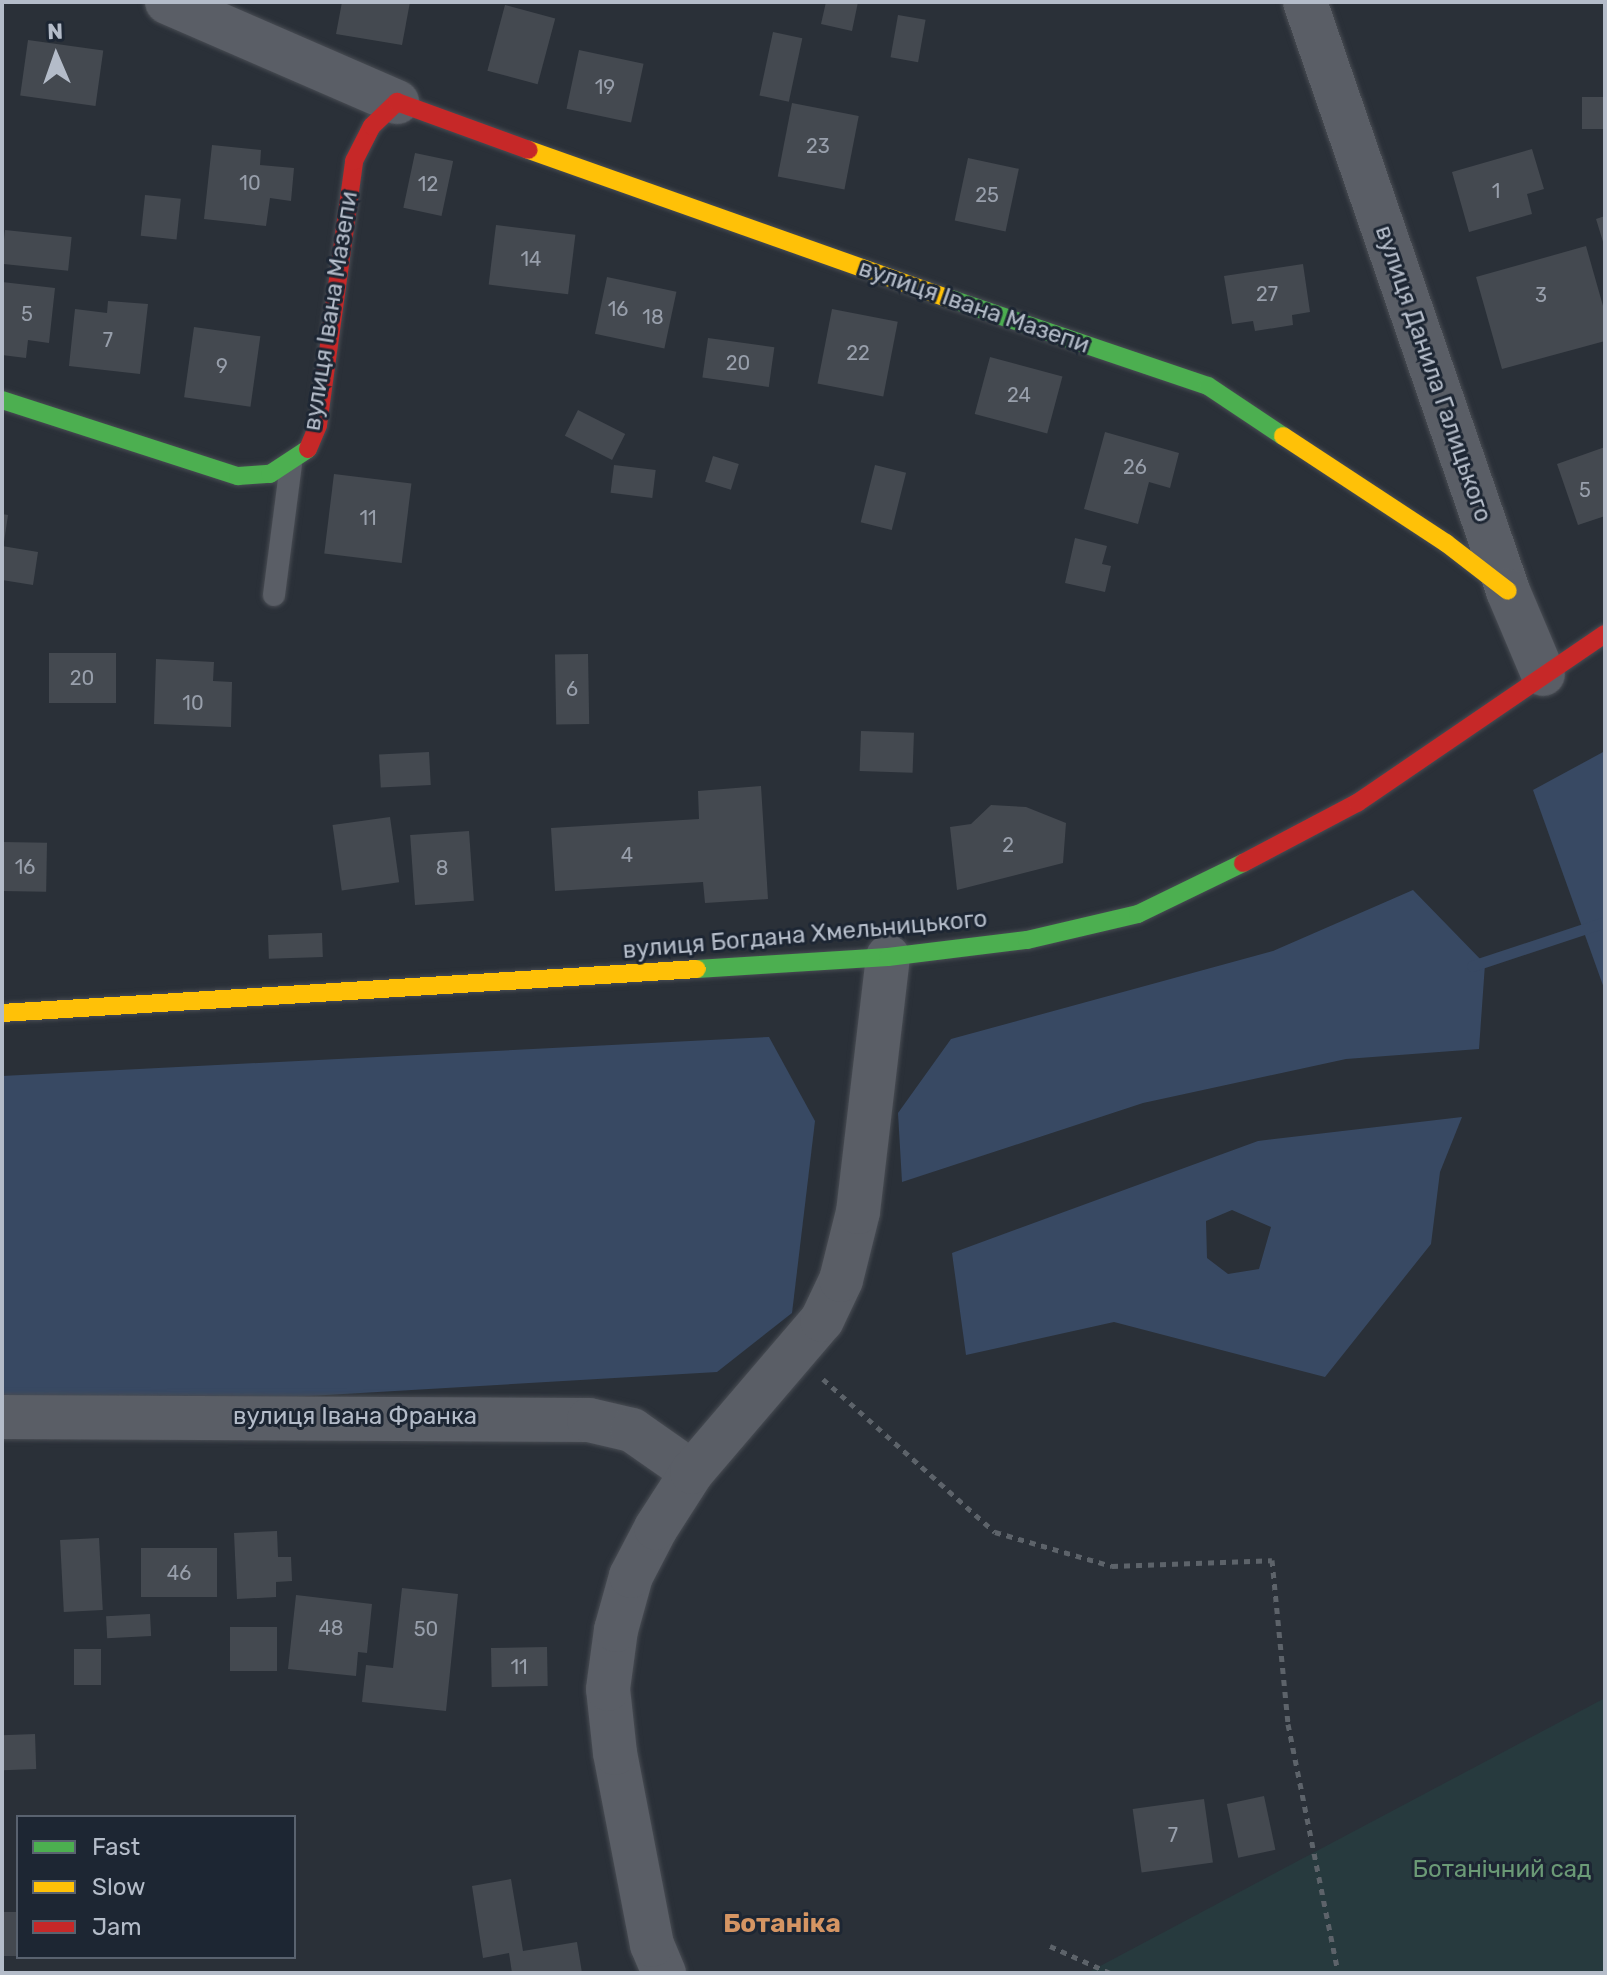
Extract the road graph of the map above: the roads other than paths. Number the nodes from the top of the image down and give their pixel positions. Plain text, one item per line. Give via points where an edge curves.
1 (167, 2) edge
2 (1305, 2) edge
3 (397, 102) junction
4 (2, 400) edge
5 (291, 464) junction
6 (1508, 591) junction
7 (274, 595) dead end
8 (1605, 634) edge
9 (1543, 674) junction
10 (888, 957) junction
11 (2, 1013) edge
12 (2, 1417) edge
13 (692, 1472) junction
14 (664, 1973) edge

1 - 3 street, вулиця Івана Мазепи
2 - 6 street, вулиця Данила Галицького
3 - 5 street, вулиця Івана Мазепи via 372,126 354,161 318,425 309,448
3 - 6 street, вулиця Івана Мазепи via 867,271 1208,386 1446,543
4 - 5 street via 238,476 270,474
5 - 7 lane
6 - 9 street, вулиця Данила Галицького
8 - 9 street
9 - 10 street, вулиця Богдана Хмельницького via 1357,803 1138,914 1027,940
10 - 11 street, вулиця Богдана Хмельницького
10 - 13 street via 854,1244 822,1320
12 - 13 street, вулиця Івана Франка via 589,1420 632,1430
13 - 14 street via 631,1576 608,1689 634,1861 652,1945

